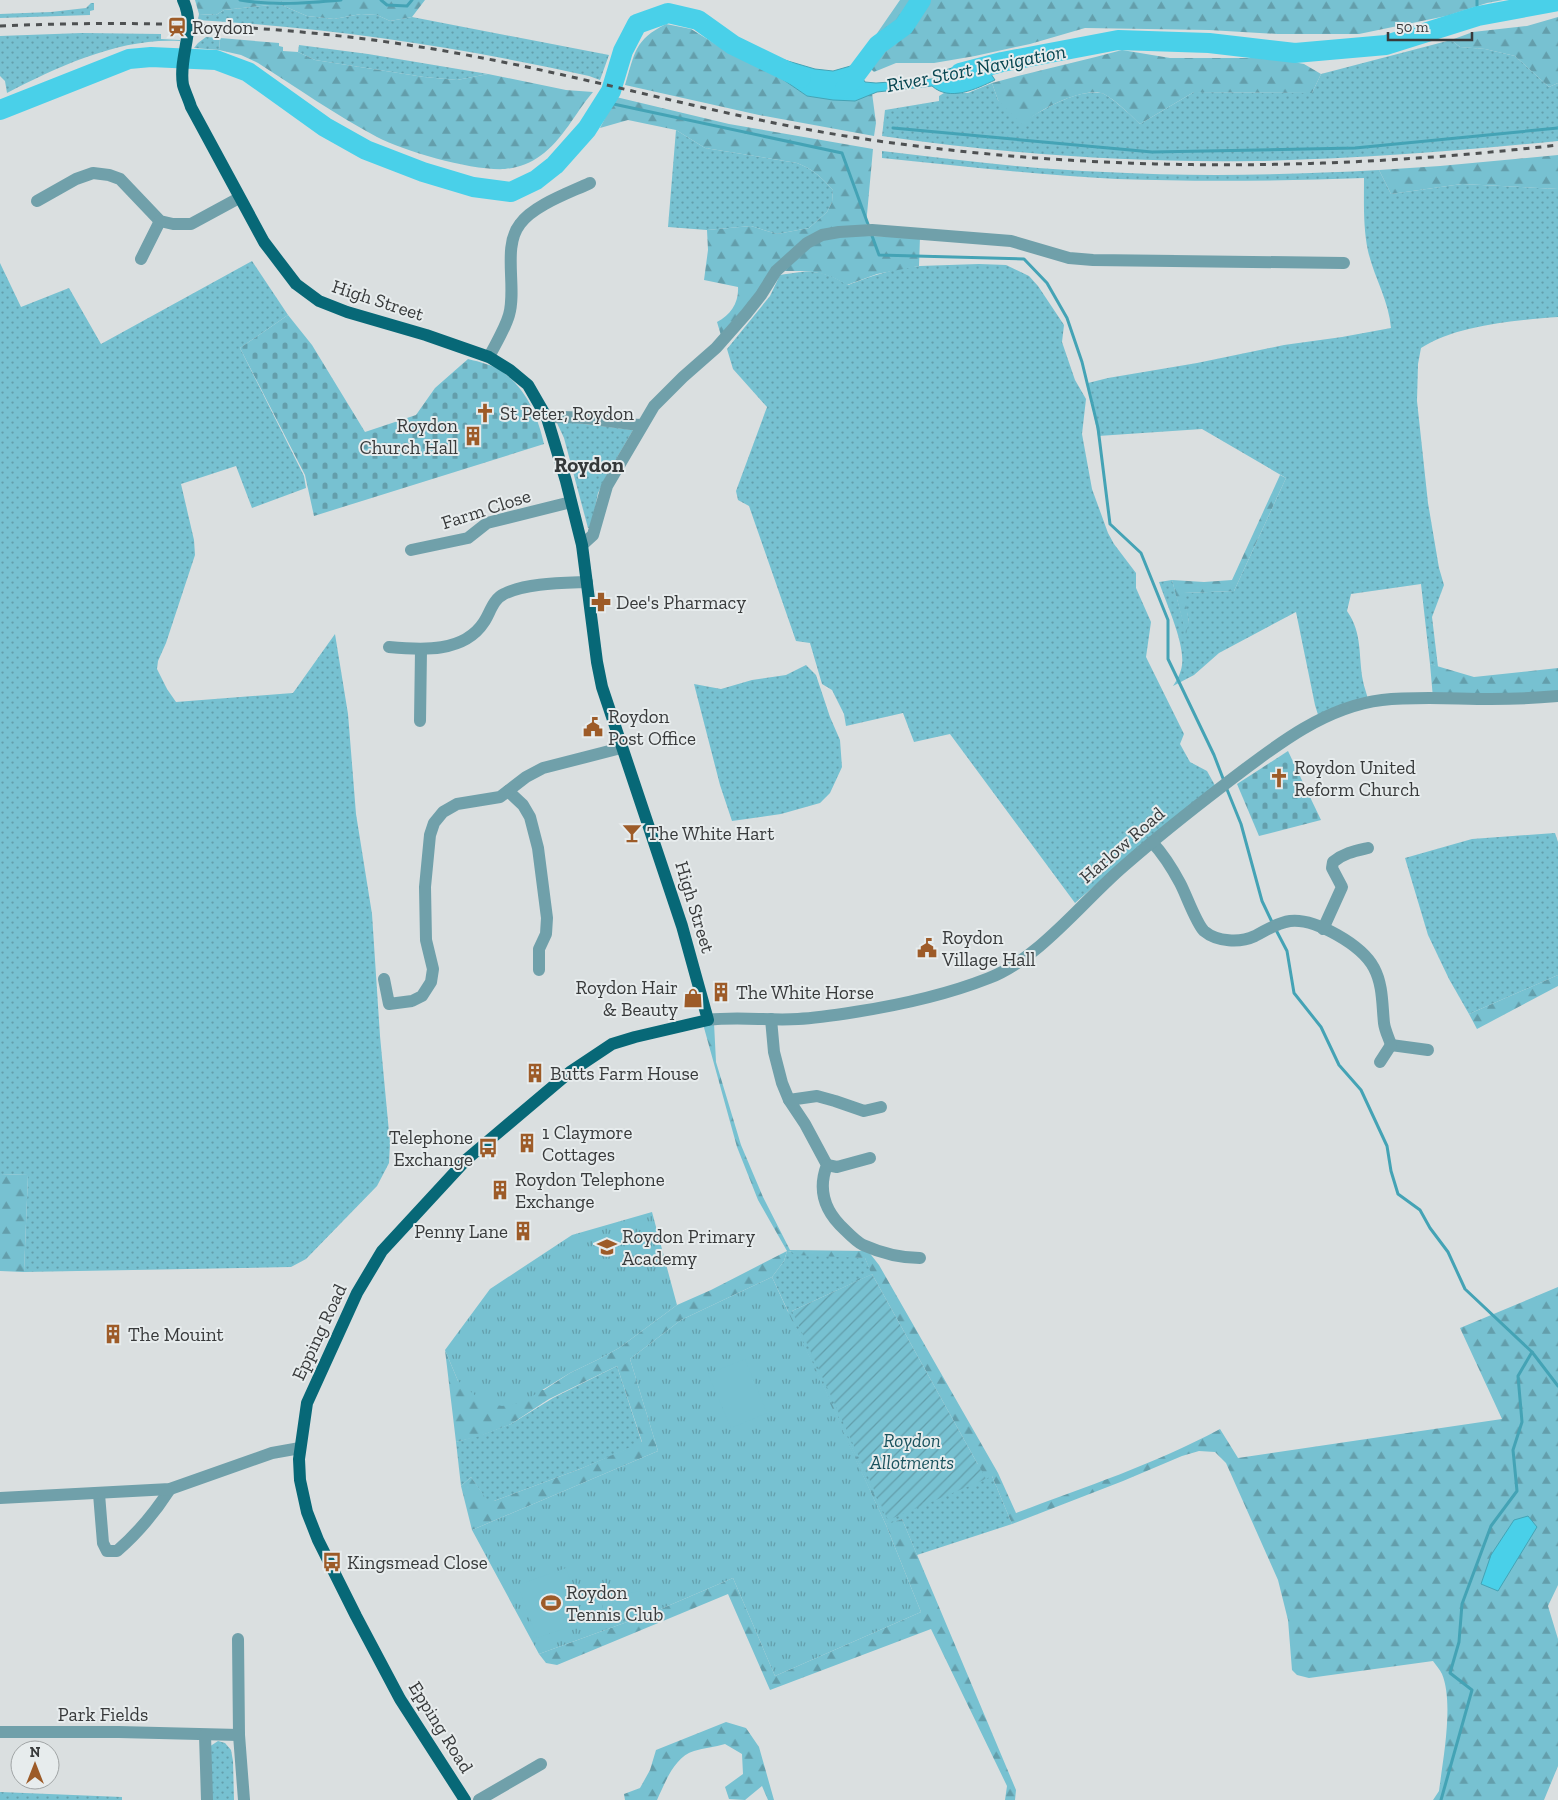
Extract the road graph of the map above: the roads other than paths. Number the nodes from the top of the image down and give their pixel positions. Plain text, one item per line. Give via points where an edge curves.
1 (183, 0) edge
2 (590, 183) dead end
3 (240, 198) junction
4 (37, 201) dead end
5 (160, 221) junction
6 (141, 258) dead end
7 (1344, 263) dead end
8 (489, 357) junction
9 (547, 418) junction
10 (642, 425) junction
11 (572, 502) junction
12 (582, 544) junction
13 (412, 550) dead end
14 (587, 582) junction
15 (389, 647) dead end
16 (421, 650) junction
17 (1558, 696) edge
18 (420, 722) dead end
19 (621, 748) junction
20 (508, 792) junction
21 (1152, 842) junction
22 (1368, 848) dead end
23 (1323, 929) junction
24 (539, 970) dead end
25 (384, 979) dead end
26 (771, 1019) junction
27 (708, 1020) junction
28 (1391, 1045) junction
29 (1428, 1050) dead end
30 (1380, 1062) dead end
31 (789, 1100) junction
32 (881, 1107) dead end
33 (870, 1158) dead end
34 (827, 1165) junction
35 (920, 1258) dead end
36 (300, 1448) junction
37 (170, 1489) junction
38 (99, 1494) junction
39 (0, 1498) edge
40 (238, 1639) dead end
41 (0, 1732) edge
42 (205, 1735) junction
43 (239, 1735) junction
44 (540, 1764) dead end
45 (207, 1800) edge
46 (244, 1800) edge
47 (465, 1800) edge
48 (478, 1800) edge

1 - 3 main road, High Street via 189,16 183,85
2 - 8 street via 532,212 519,224 511,253 509,315
3 - 5 street via 191,224
3 - 8 main road, High Street via 275,257 296,284 319,301
4 - 5 street via 76,178 93,173 110,175 128,186
5 - 6 street
7 - 10 street via 1093,260 1069,258 1012,241 872,230 822,235 776,271 746,314 716,348 654,406
8 - 9 main road, High Street via 528,385
9 - 10 street
9 - 11 main road, High Street
10 - 12 street via 607,486 593,535
11 - 12 main road, High Street
11 - 13 street, Farm Close via 487,524 468,538
12 - 14 main road, High Street
14 - 16 street via 549,584 502,594 475,633 446,647
14 - 19 main road, High Street via 600,679
15 - 16 street
16 - 18 street
17 - 21 street, Harlow Road via 1415,698 1381,700 1350,708 1322,720 1272,750
19 - 20 street via 543,768
19 - 27 main road, High Street via 682,926
20 - 24 street via 530,816 538,848 547,918 546,934 539,949
20 - 25 street via 457,804 443,812 434,824 425,886 426,940 433,969 431,982 422,996 412,1001 389,1004
21 - 23 street via 1180,883 1204,930 1220,939 1254,937 1272,925 1290,921
21 - 26 street, Harlow Road via 1036,948 990,978 898,1005 814,1018
22 - 23 street via 1351,851 1333,862 1332,868 1342,888
23 - 28 street via 1357,948 1373,965 1380,981 1384,1026
26 - 27 street, Harlow Road
26 - 31 street via 774,1052
27 - 36 main road, Epping Road via 612,1044 590,1058 482,1145 428,1200 382,1251 357,1293 307,1403
28 - 29 street
28 - 30 street
31 - 32 street via 817,1096 864,1111
31 - 34 street
33 - 34 street via 837,1167
34 - 35 street via 822,1178 825,1203 832,1218 862,1244 902,1258
36 - 37 street via 272,1453
36 - 47 main road, Epping Road via 300,1480 318,1540 400,1699
37 - 38 street
37 - 38 street via 152,1516 117,1551 107,1551 102,1543
38 - 39 street
40 - 43 street
41 - 42 street, Park Fields
42 - 43 street, Park Fields
42 - 45 street
43 - 46 street
44 - 48 street

